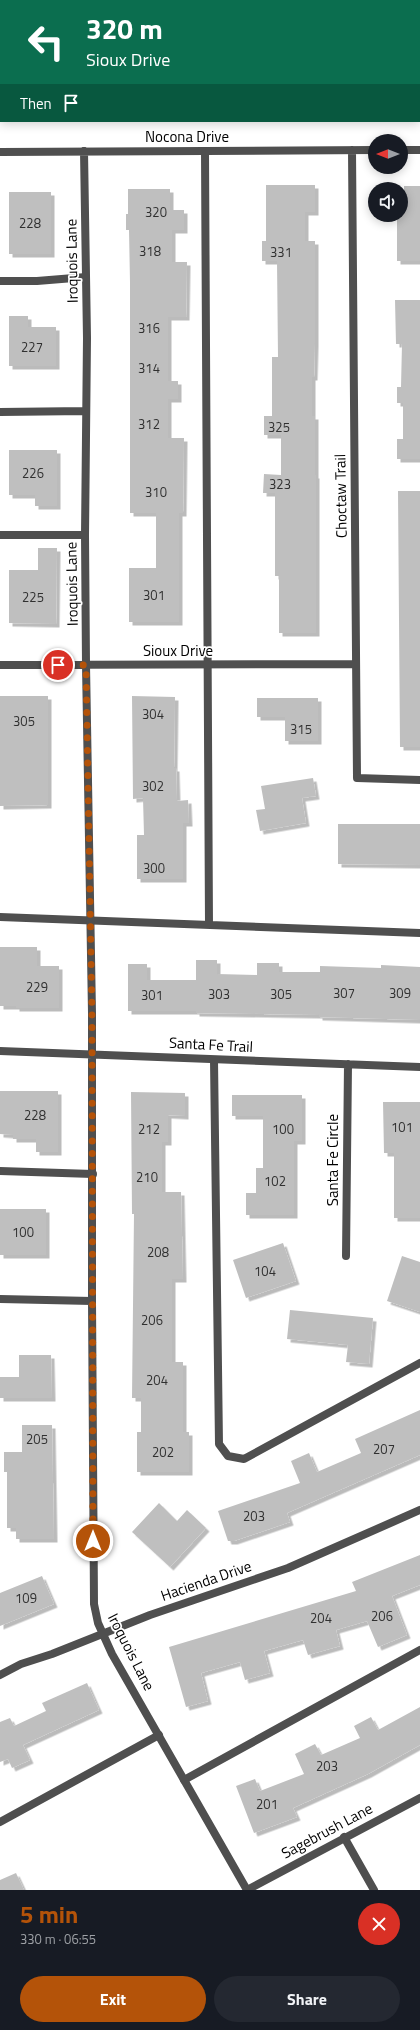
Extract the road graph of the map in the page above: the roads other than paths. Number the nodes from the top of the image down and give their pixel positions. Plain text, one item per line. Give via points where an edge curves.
1 (352, 150) junction
2 (368, 150) edge
3 (408, 150) edge
4 (420, 150) edge
5 (84, 151) junction
6 (205, 151) junction
7 (0, 152) edge
8 (86, 277) junction
9 (0, 281) edge
10 (86, 411) junction
11 (0, 412) edge
12 (85, 535) junction
13 (0, 536) edge
14 (356, 664) junction
15 (0, 665) edge
16 (86, 665) junction
17 (209, 665) junction
18 (420, 780) edge
19 (0, 917) edge
20 (91, 920) junction
21 (209, 925) junction
22 (420, 933) edge
23 (0, 1051) edge
24 (92, 1054) junction
25 (214, 1060) junction
26 (348, 1064) junction
27 (420, 1068) edge
28 (0, 1170) edge
29 (93, 1174) junction
30 (346, 1256) dead end
31 (0, 1299) edge
32 (92, 1302) junction
33 (420, 1363) edge
34 (420, 1510) edge
35 (103, 1633) junction
36 (420, 1650) edge
37 (0, 1675) edge
38 (159, 1735) junction
39 (184, 1780) junction
40 (420, 1798) edge
41 (0, 1822) edge
42 (344, 1837) junction
43 (247, 1890) edge
44 (374, 1890) edge

1 - 2 street, Nocona Drive
1 - 6 street, Nocona Drive
1 - 14 street, Choctaw Trail
3 - 4 street
5 - 6 street, Nocona Drive
5 - 7 street, Nocona Drive
5 - 8 street, Iroquois Lane
6 - 17 street
8 - 9 street
8 - 10 street, Iroquois Lane
10 - 11 street
10 - 12 street, Iroquois Lane
12 - 13 street
12 - 16 street, Iroquois Lane
14 - 17 street, Sioux Drive
14 - 18 street, Choctaw Trail via 357,778
15 - 16 street, Sioux Drive
16 - 17 street, Sioux Drive
16 - 20 street, Iroquois Lane
17 - 21 street
19 - 20 street
20 - 21 street
20 - 24 street, Iroquois Lane
21 - 22 street
23 - 24 street, Santa Fe Trail
24 - 25 street, Santa Fe Trail
24 - 29 street, Iroquois Lane
25 - 26 street, Santa Fe Trail
25 - 33 street via 219,1444 228,1456 244,1459
26 - 27 street, Santa Fe Trail
26 - 30 street, Santa Fe Circle
28 - 29 street
29 - 32 street, Iroquois Lane
31 - 32 street
32 - 35 street, Iroquois Lane via 94,1604
34 - 35 street, Hacienda Drive via 288,1568
35 - 37 street, Hacienda Drive via 21,1664
35 - 38 street, Iroquois Lane via 112,1654
36 - 39 street
38 - 39 street, Iroquois Lane
38 - 41 street
39 - 43 street, Iroquois Lane
40 - 42 street, Sagebrush Lane
42 - 43 street, Sagebrush Lane
42 - 44 street

